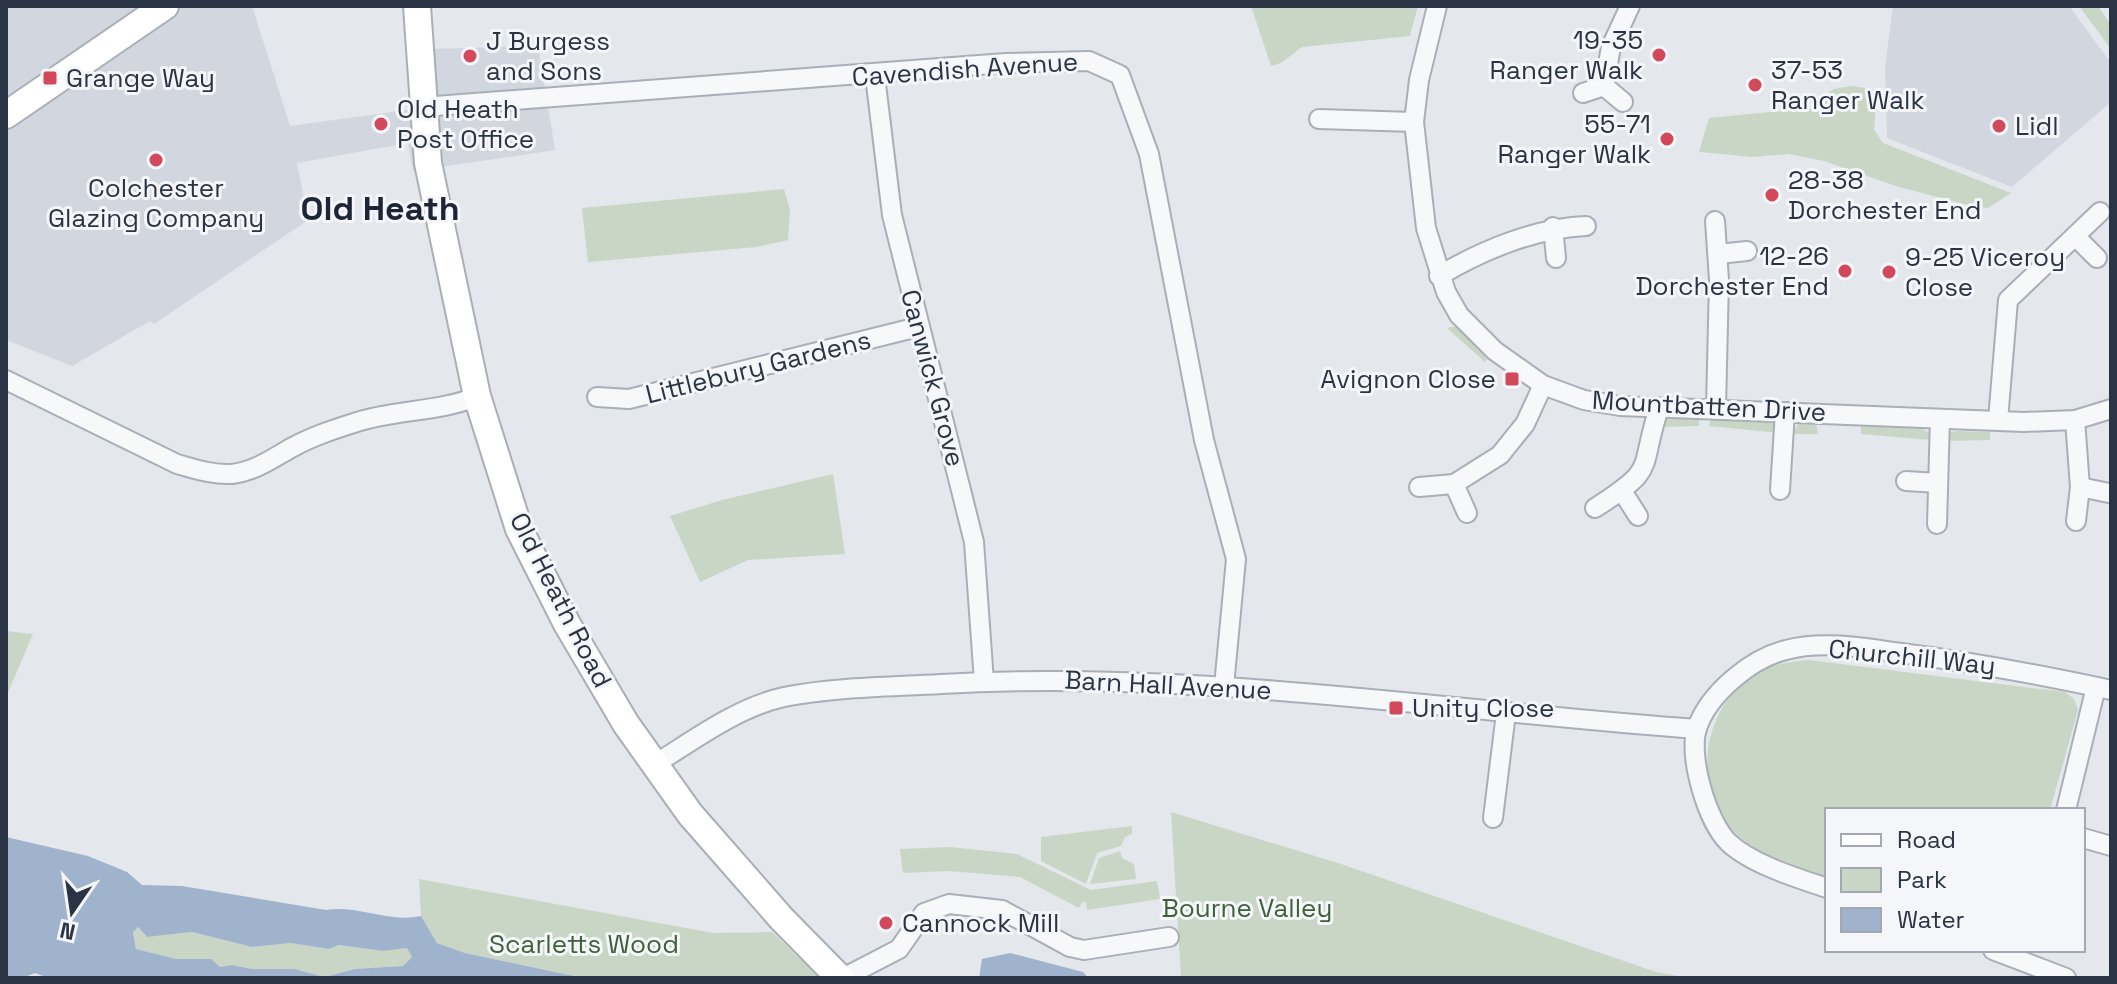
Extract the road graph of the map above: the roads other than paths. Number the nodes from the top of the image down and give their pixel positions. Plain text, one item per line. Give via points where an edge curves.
1 (165, 6) edge
2 (417, 6) edge
3 (1437, 6) edge
4 (1630, 6) edge
5 (875, 76) junction
6 (1604, 86) junction
7 (1583, 93) dead end
8 (1623, 102) dead end
9 (422, 107) junction
10 (6, 115) edge
11 (1319, 119) dead end
12 (1414, 122) junction
13 (2100, 212) dead end
14 (1715, 221) dead end
15 (1586, 226) dead end
16 (1553, 227) junction
17 (2075, 236) junction
18 (1747, 251) dead end
19 (1718, 254) junction
20 (1556, 258) dead end
21 (2097, 258) dead end
22 (1439, 276) junction
23 (918, 327) junction
24 (6, 380) edge
25 (1543, 385) junction
26 (477, 396) junction
27 (597, 397) dead end
28 (1659, 408) junction
29 (1716, 408) junction
30 (2111, 409) edge
31 (1785, 412) junction
32 (1940, 419) junction
33 (1998, 420) junction
34 (2075, 420) junction
35 (1906, 481) dead end
36 (1938, 483) junction
37 (1454, 484) junction
38 (1419, 487) dead end
39 (2080, 487) junction
40 (1780, 490) dead end
41 (1622, 491) junction
42 (2109, 493) dead end
43 (1595, 508) dead end
44 (1467, 513) dead end
45 (1638, 516) dead end
46 (2076, 521) dead end
47 (1937, 524) dead end
48 (984, 682) junction
49 (1224, 686) junction
50 (2104, 688) edge
51 (1506, 713) junction
52 (1697, 729) junction
53 (655, 764) junction
54 (2067, 808) edge
55 (1493, 818) dead end
56 (2085, 839) edge
57 (2111, 846) edge
58 (1825, 887) edge
59 (1169, 937) dead end
60 (1998, 952) edge
61 (842, 978) edge
62 (2066, 978) edge

1 - 10 street
2 - 9 street, Old Heath Road
3 - 12 street, Mountbatten Drive
4 - 6 street via 1611,47
5 - 9 street, Cavendish Avenue
5 - 23 street, Canwick Grove via 892,215
5 - 49 street, Cavendish Avenue via 1089,61 1120,75 1149,154 1204,440 1236,559
6 - 7 street
6 - 8 street
9 - 26 street, Old Heath Road via 428,163
11 - 12 street via 1348,114
12 - 22 street, Mountbatten Drive via 1426,228
13 - 17 street
14 - 19 street
15 - 16 street
16 - 20 street
16 - 22 street
17 - 21 street
17 - 33 street via 2005,306
18 - 19 street
19 - 29 street
22 - 25 street, Mountbatten Drive via 1471,329
23 - 27 street, Littlebury Gardens via 629,399
23 - 48 street, Canwick Grove via 974,542
24 - 26 street via 177,464 231,474 271,462 291,448 359,421
25 - 28 street, Mountbatten Drive via 1584,400
25 - 37 street via 1525,424 1500,455
26 - 53 street, Old Heath Road via 519,529 567,624
28 - 29 street, Mountbatten Drive
28 - 41 street via 1643,472
29 - 31 street, Mountbatten Drive
30 - 34 street, Mountbatten Drive
31 - 32 street, Mountbatten Drive
31 - 40 street
32 - 33 street, Mountbatten Drive
32 - 36 street
33 - 34 street, Mountbatten Drive
34 - 39 street
35 - 36 street
36 - 47 street
37 - 38 street
37 - 44 street
39 - 42 street
39 - 46 street
41 - 43 street
41 - 45 street
48 - 49 street, Barn Hall Avenue via 1070,679
48 - 53 street, Barn Hall Avenue via 782,698 717,725
49 - 51 street, Barn Hall Avenue
50 - 52 street, Churchill Way via 1869,648 1786,650 1739,674
50 - 54 street
51 - 52 street, Barn Hall Avenue
51 - 55 street
52 - 58 street via 1696,761 1706,805 1728,841 1753,858
53 - 61 street, Old Heath Road via 710,837
56 - 57 street
59 - 61 street via 1084,950 1002,910 949,904 924,913 899,949
60 - 62 street

